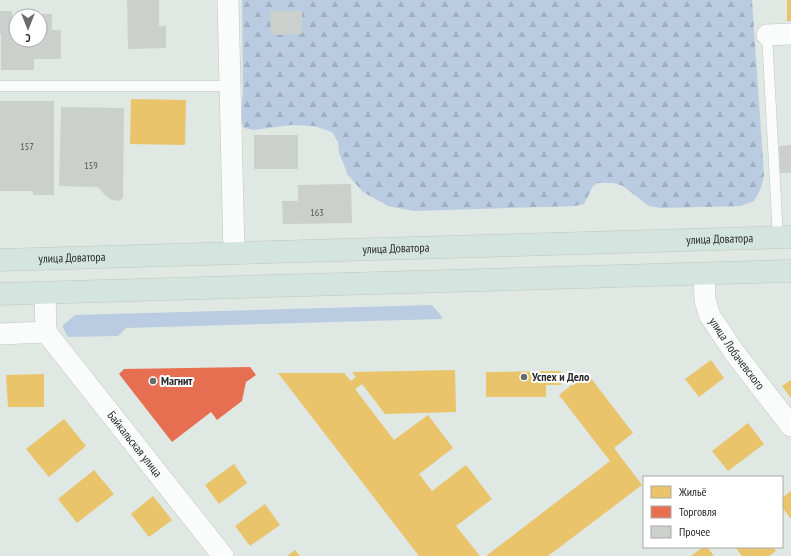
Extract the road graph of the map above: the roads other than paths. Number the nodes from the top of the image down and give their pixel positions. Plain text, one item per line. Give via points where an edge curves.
1 (228, 0) edge
2 (791, 34) edge
3 (767, 35) joint
4 (0, 86) edge
5 (230, 86) junction
6 (784, 237) edge
7 (234, 253) junction
8 (0, 260) edge
9 (791, 271) edge
10 (704, 273) junction
11 (46, 292) junction
12 (0, 294) edge
13 (46, 332) junction
14 (0, 334) edge
15 (791, 426) edge
16 (223, 556) edge

1 - 5 street
2 - 3 street
3 - 6 lane
4 - 5 lane
5 - 7 street
6 - 7 main road, улица Доватора
7 - 8 main road, улица Доватора
9 - 10 main road
10 - 11 main road
10 - 15 street, улица Лобачевского via 705,300 710,316 734,352
11 - 12 main road
11 - 13 street
13 - 14 street
13 - 16 street, Байкальская улица

